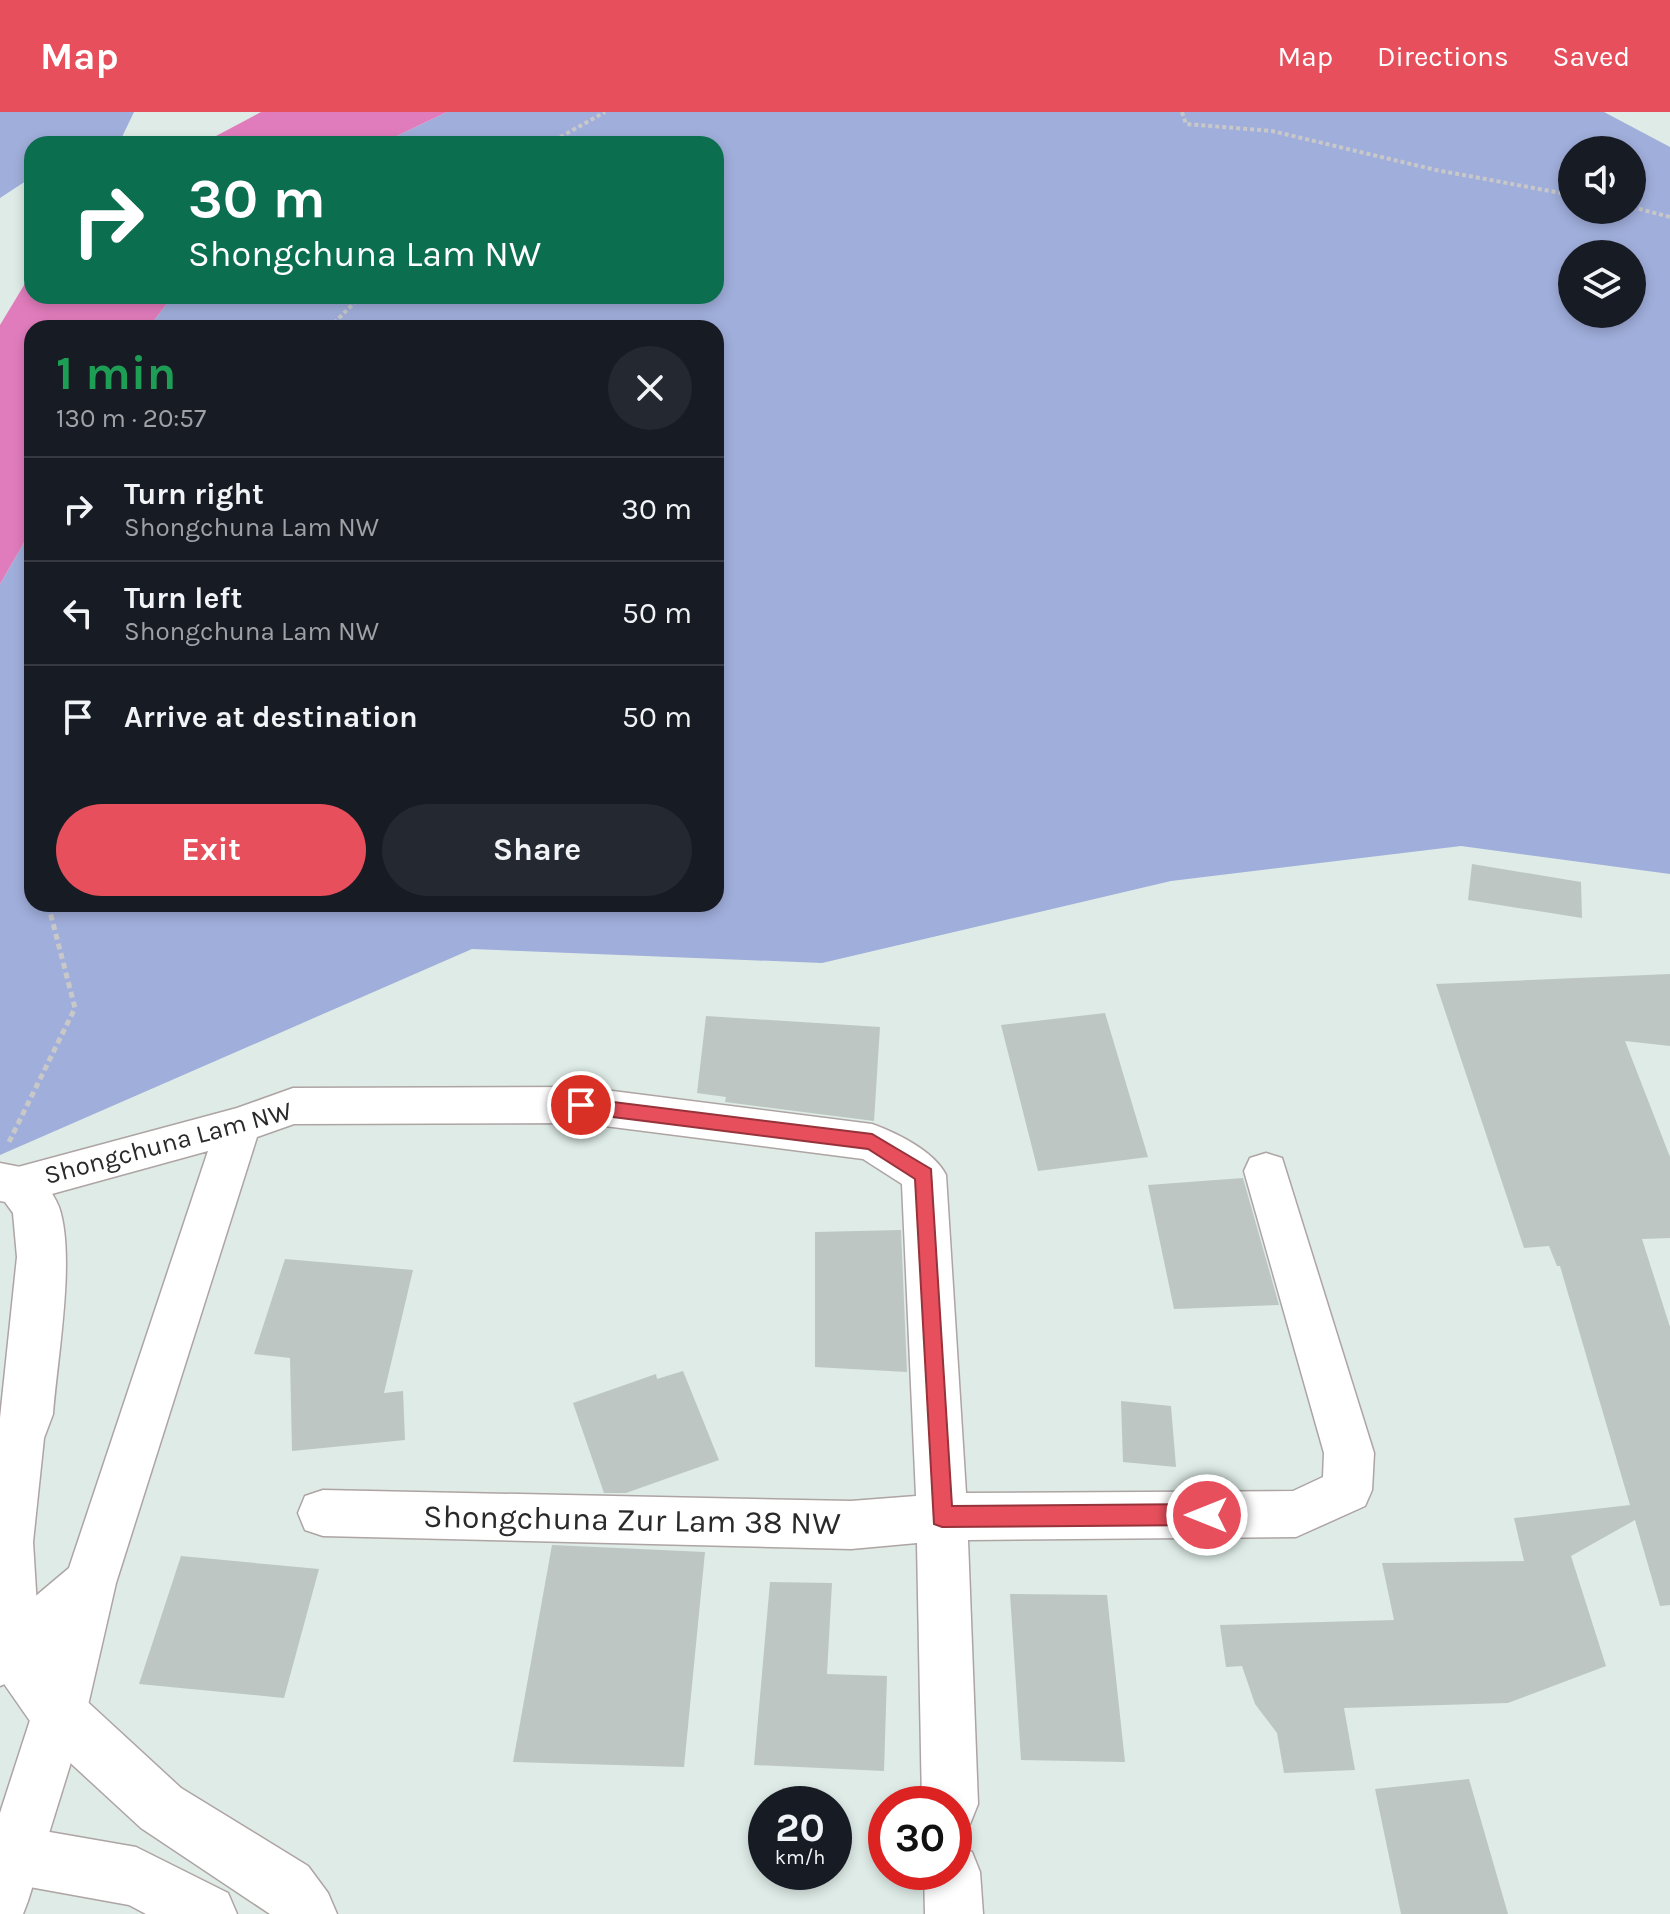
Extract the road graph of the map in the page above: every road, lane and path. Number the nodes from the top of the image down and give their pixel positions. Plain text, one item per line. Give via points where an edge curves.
1 (605, 112) edge
2 (1182, 112) edge
3 (562, 136) edge
4 (1558, 192) edge
5 (1646, 211) edge
6 (1670, 217) edge
7 (353, 304) edge
8 (337, 320) edge
9 (50, 912) edge
10 (239, 1125) junction
11 (9, 1171) edge
12 (1266, 1171) dead end
13 (323, 1513) dead end
14 (942, 1517) junction
15 (90, 1583) junction
16 (6, 1654) edge
17 (59, 1714) junction
18 (949, 1786) edge
19 (4, 1868) edge
20 (953, 1890) edge
21 (207, 1914) edge
22 (307, 1914) edge
23 (954, 1914) edge

1 - 3 path
2 - 4 path via 1186,124 1272,131
5 - 6 path
7 - 8 path
9 - 11 path via 75,1008
10 - 11 street, Shongchuna Lam NW
10 - 14 street, Shongchuna Lam NW via 293,1106 581,1105 872,1142 924,1175
10 - 15 street
11 - 16 main road via 36,1209 41,1257 27,1414 18,1438 6,1542
12 - 14 street, Shongchuna Zur Lam 38 NW via 1349,1453 1347,1490 1296,1514
13 - 14 street, Shongchuna Zur Lam 38 NW via 851,1525
14 - 18 street, Shongchuna Lam NW
15 - 16 street
15 - 17 street
16 - 17 main road
17 - 19 street
17 - 22 main road via 161,1808 287,1887
19 - 21 main road via 136,1877
20 - 23 street

